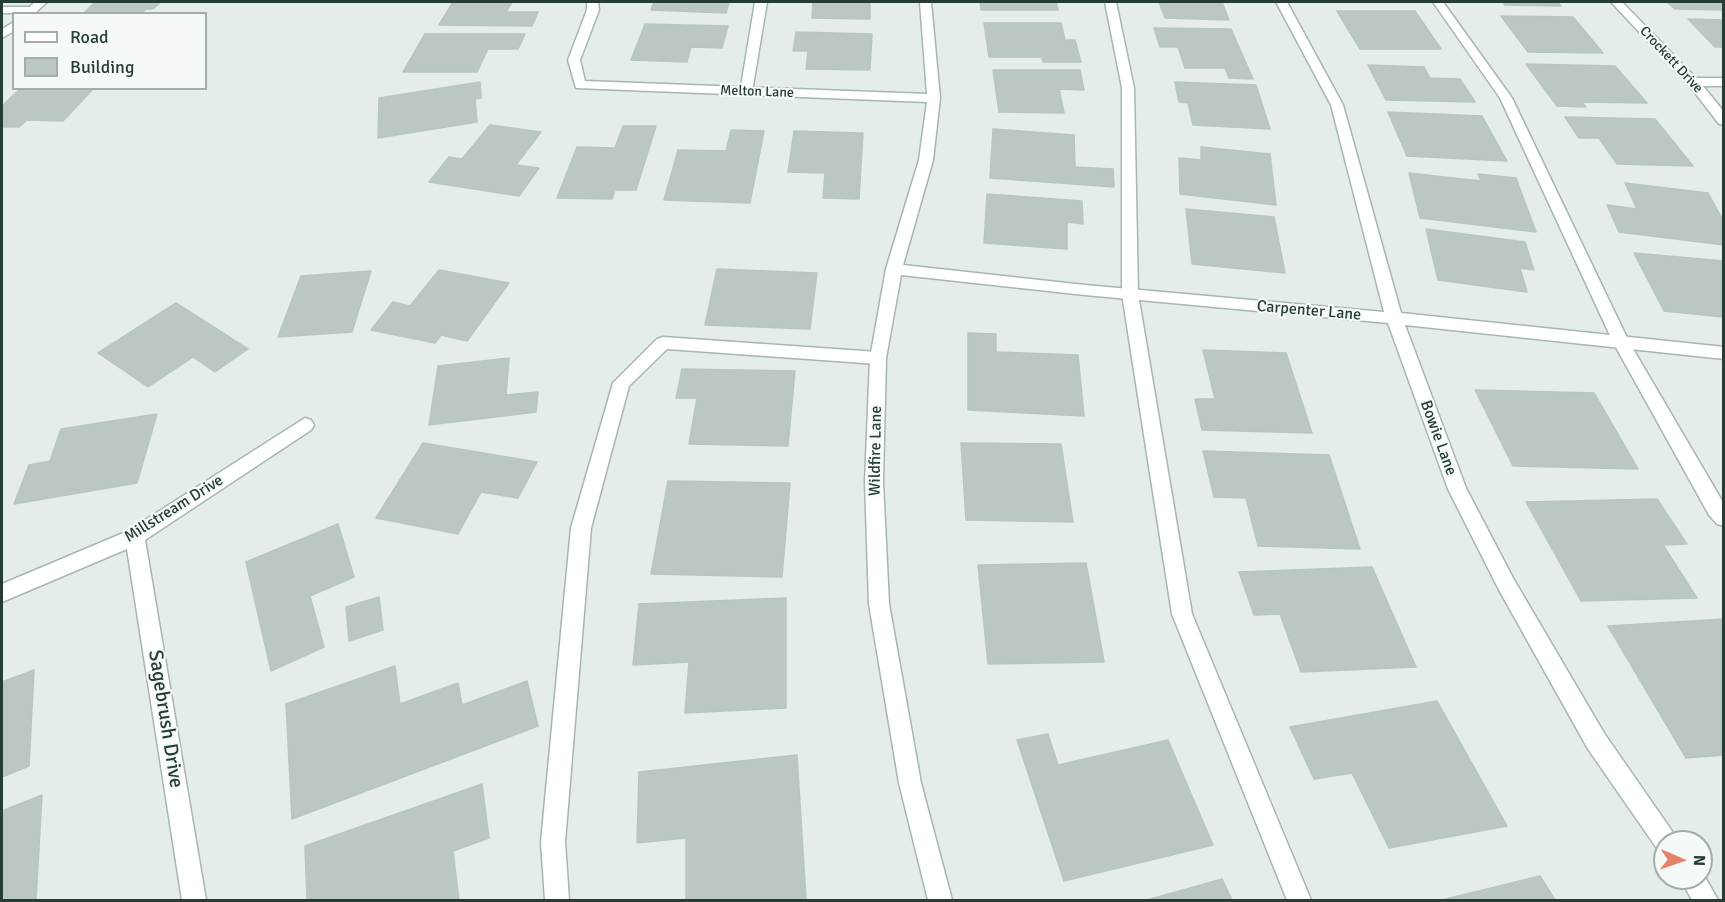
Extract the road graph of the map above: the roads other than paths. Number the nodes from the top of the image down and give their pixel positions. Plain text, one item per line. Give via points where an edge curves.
1 (41, 2) edge
2 (594, 2) edge
3 (761, 2) edge
4 (926, 2) edge
5 (1110, 2) edge
6 (1282, 2) edge
7 (1438, 2) edge
8 (1616, 2) edge
9 (2, 9) edge
10 (28, 12) edge
11 (1693, 82) junction
12 (1724, 82) edge
13 (746, 92) junction
14 (934, 98) junction
15 (1724, 121) edge
16 (894, 269) junction
17 (1130, 294) junction
18 (1394, 318) junction
19 (1621, 342) junction
20 (1724, 353) edge
21 (878, 358) junction
22 (305, 425) dead end
23 (1724, 518) edge
24 (135, 537) junction
25 (2, 593) edge
26 (1658, 830) edge
27 (194, 900) edge
28 (556, 900) edge
29 (940, 900) edge
30 (1299, 900) edge

1 - 10 street
2 - 13 street, Melton Lane via 574,60 580,85
3 - 13 street
4 - 14 street, Wildfire Lane
5 - 17 street via 1128,88
6 - 18 street, Bowie Lane via 1337,105
7 - 19 street via 1506,98
8 - 11 street, Crockett Drive
9 - 10 street
11 - 12 street
11 - 15 street, Crockett Drive
13 - 14 street, Melton Lane
14 - 16 street, Wildfire Lane via 926,160
16 - 17 street, Carpenter Lane
16 - 21 street, Wildfire Lane
17 - 18 street, Carpenter Lane
17 - 30 street via 1182,614
18 - 19 street, Carpenter Lane
18 - 26 street, Bowie Lane via 1457,489 1500,574 1596,741
19 - 20 street, Carpenter Lane
19 - 23 street
21 - 28 street via 663,344 621,383 581,528 553,842
21 - 29 street, Wildfire Lane via 874,482 879,604 910,783
22 - 24 street, Millstream Drive
24 - 25 street, Millstream Drive
24 - 27 street, Sagebrush Drive

